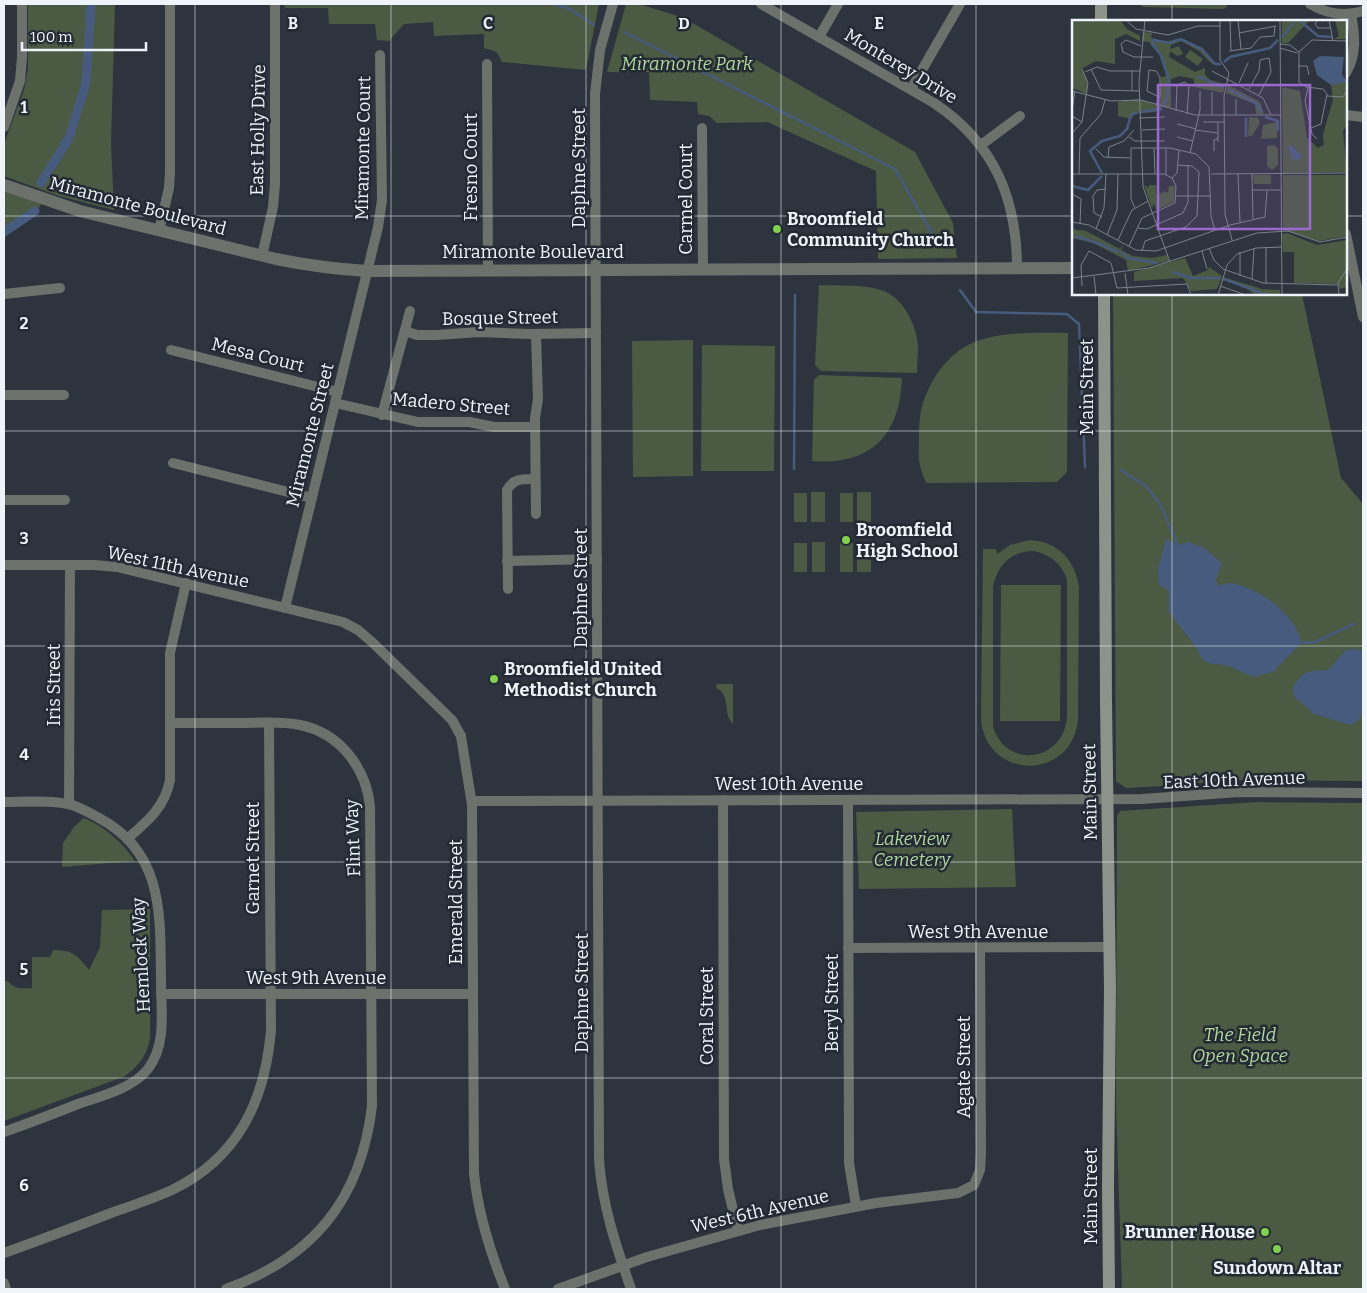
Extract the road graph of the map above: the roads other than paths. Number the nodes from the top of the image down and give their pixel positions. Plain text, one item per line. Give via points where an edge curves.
1 (22, 4) edge
2 (170, 4) edge
3 (274, 4) edge
4 (613, 4) edge
5 (761, 4) edge
6 (838, 4) edge
7 (960, 4) edge
8 (1101, 4) edge
9 (1310, 4) edge
10 (1363, 11) edge
11 (1352, 14) junction
12 (1101, 20) edge
13 (819, 37) junction
14 (380, 55) dead end
15 (487, 64) dead end
16 (1347, 71) edge
17 (911, 89) junction
18 (7, 109) edge
19 (1347, 114) edge
20 (1020, 116) dead end
21 (1363, 117) edge
22 (4, 127) edge
23 (702, 128) dead end
24 (981, 146) junction
25 (4, 185) edge
26 (159, 230) junction
27 (1347, 239) edge
28 (262, 256) junction
29 (1072, 268) edge
30 (703, 269) junction
31 (1017, 269) junction
32 (488, 270) junction
33 (596, 270) junction
34 (367, 271) junction
35 (60, 288) dead end
36 (4, 294) edge
37 (1104, 295) edge
38 (410, 311) dead end
39 (1363, 318) edge
40 (405, 331) junction
41 (596, 333) junction
42 (536, 334) junction
43 (171, 350) dead end
44 (338, 392) junction
45 (4, 395) edge
46 (64, 395) dead end
47 (335, 403) junction
48 (382, 415) junction
49 (535, 426) junction
50 (173, 464) dead end
51 (535, 479) junction
52 (312, 498) junction
53 (4, 500) edge
54 (65, 500) dead end
55 (536, 514) dead end
56 (597, 559) junction
57 (508, 561) junction
58 (4, 565) edge
59 (70, 565) junction
60 (186, 583) junction
61 (508, 589) dead end
62 (285, 608) junction
63 (170, 723) junction
64 (269, 723) junction
65 (1363, 793) edge
66 (1107, 799) junction
67 (598, 800) junction
68 (723, 800) junction
69 (848, 800) junction
70 (472, 801) junction
71 (4, 802) edge
72 (69, 804) junction
73 (127, 840) junction
74 (1109, 947) junction
75 (848, 948) junction
76 (980, 948) junction
77 (161, 994) junction
78 (270, 994) junction
79 (371, 994) junction
80 (472, 994) junction
81 (4, 1132) edge
82 (974, 1186) joint
83 (856, 1206) junction
84 (738, 1231) junction
85 (4, 1253) edge
86 (623, 1266) junction
87 (4, 1283) edge
88 (6, 1289) edge
89 (226, 1289) edge
90 (505, 1289) edge
91 (558, 1289) edge
92 (632, 1289) edge
93 (1109, 1289) edge

1 - 18 street via 20,80
2 - 26 street via 170,172
3 - 28 street, East Holly Drive via 275,184
4 - 33 street, Daphne Street via 600,50 594,94
5 - 13 street, Monterey Drive
6 - 13 street
7 - 17 street
8 - 12 main road
9 - 11 street via 1330,13
10 - 11 street
11 - 16 street via 1355,48
13 - 17 street, Monterey Drive
14 - 34 street, Miramonte Court via 382,200
15 - 32 street, Fresno Court
17 - 24 street, Monterey Drive via 947,112
18 - 22 street
19 - 21 street
20 - 24 street
23 - 30 street, Carmel Court
24 - 31 street, Monterey Drive via 992,162 1008,199
25 - 26 street, Miramonte Boulevard via 80,211
26 - 28 street, Miramonte Boulevard
27 - 39 street
28 - 34 street, Miramonte Boulevard via 307,266
29 - 31 street, Miramonte Boulevard
30 - 31 street, Miramonte Boulevard
30 - 33 street, Miramonte Boulevard
32 - 33 street, Miramonte Boulevard
32 - 34 street, Miramonte Boulevard
33 - 41 street, Daphne Street
34 - 44 street, Miramonte Street
35 - 36 street
37 - 66 main road, Main Street
38 - 40 street
40 - 42 street, Bosque Street via 417,335
40 - 48 street
41 - 42 street, Bosque Street
41 - 56 street, Daphne Street
42 - 49 street via 538,399
43 - 44 street, Mesa Court
44 - 47 street, Miramonte Street
45 - 46 street
47 - 48 street, Madero Street
47 - 52 street, Miramonte Street
48 - 49 street, Madero Street via 418,422
49 - 51 street
50 - 52 street
51 - 55 street
51 - 57 street via 519,479 507,490
52 - 62 street, Miramonte Street
53 - 54 street
56 - 57 street
56 - 67 street, Daphne Street
57 - 61 street
58 - 59 street, West 11th Avenue
59 - 60 street, West 11th Avenue via 116,567
59 - 72 street, Iris Street
60 - 62 street, West 11th Avenue
60 - 63 street via 170,653
62 - 70 street, Emerald Street via 343,622 358,630 452,720 460,736
63 - 64 street, Flint Way
63 - 73 street via 170,780 166,797 160,808
64 - 78 street, Garnet Street
64 - 79 street, Flint Way via 302,725 329,737 354,760 366,782 370,806
65 - 66 street, East 10th Avenue via 1248,792 1165,799
66 - 69 street, West 10th Avenue
66 - 74 main road, Main Street
67 - 68 street, West 10th Avenue
67 - 70 street, West 10th Avenue
67 - 86 street, Daphne Street via 599,1159 611,1234
68 - 69 street, West 10th Avenue
68 - 84 street, Coral Street via 724,1159
69 - 75 street, Beryl Street
70 - 80 street, Emerald Street
71 - 72 street
72 - 73 street via 107,823
73 - 77 street, Hemlock Way via 140,854 157,897
74 - 76 street, West 9th Avenue
74 - 93 main road, Main Street
75 - 76 street, West 9th Avenue
75 - 83 street, Beryl Street via 849,1162
76 - 82 street, Agate Street via 981,1153 980,1170
77 - 78 street, West 9th Avenue
77 - 81 street, Hemlock Way via 160,1044 154,1060 141,1076 118,1089
78 - 79 street, West 9th Avenue
78 - 85 street, Garnet Street via 269,1053 259,1093 243,1126 215,1161 172,1190
79 - 80 street, West 9th Avenue
79 - 89 street, Flint Way via 372,1106 354,1177 336,1210 297,1252 250,1280
80 - 90 street, Emerald Street via 474,1173 481,1219
82 - 83 street, West 6th Avenue via 958,1193
83 - 84 street, West 6th Avenue
84 - 86 street, West 6th Avenue
86 - 91 street, West 6th Avenue
86 - 92 street, Daphne Street
87 - 88 street

